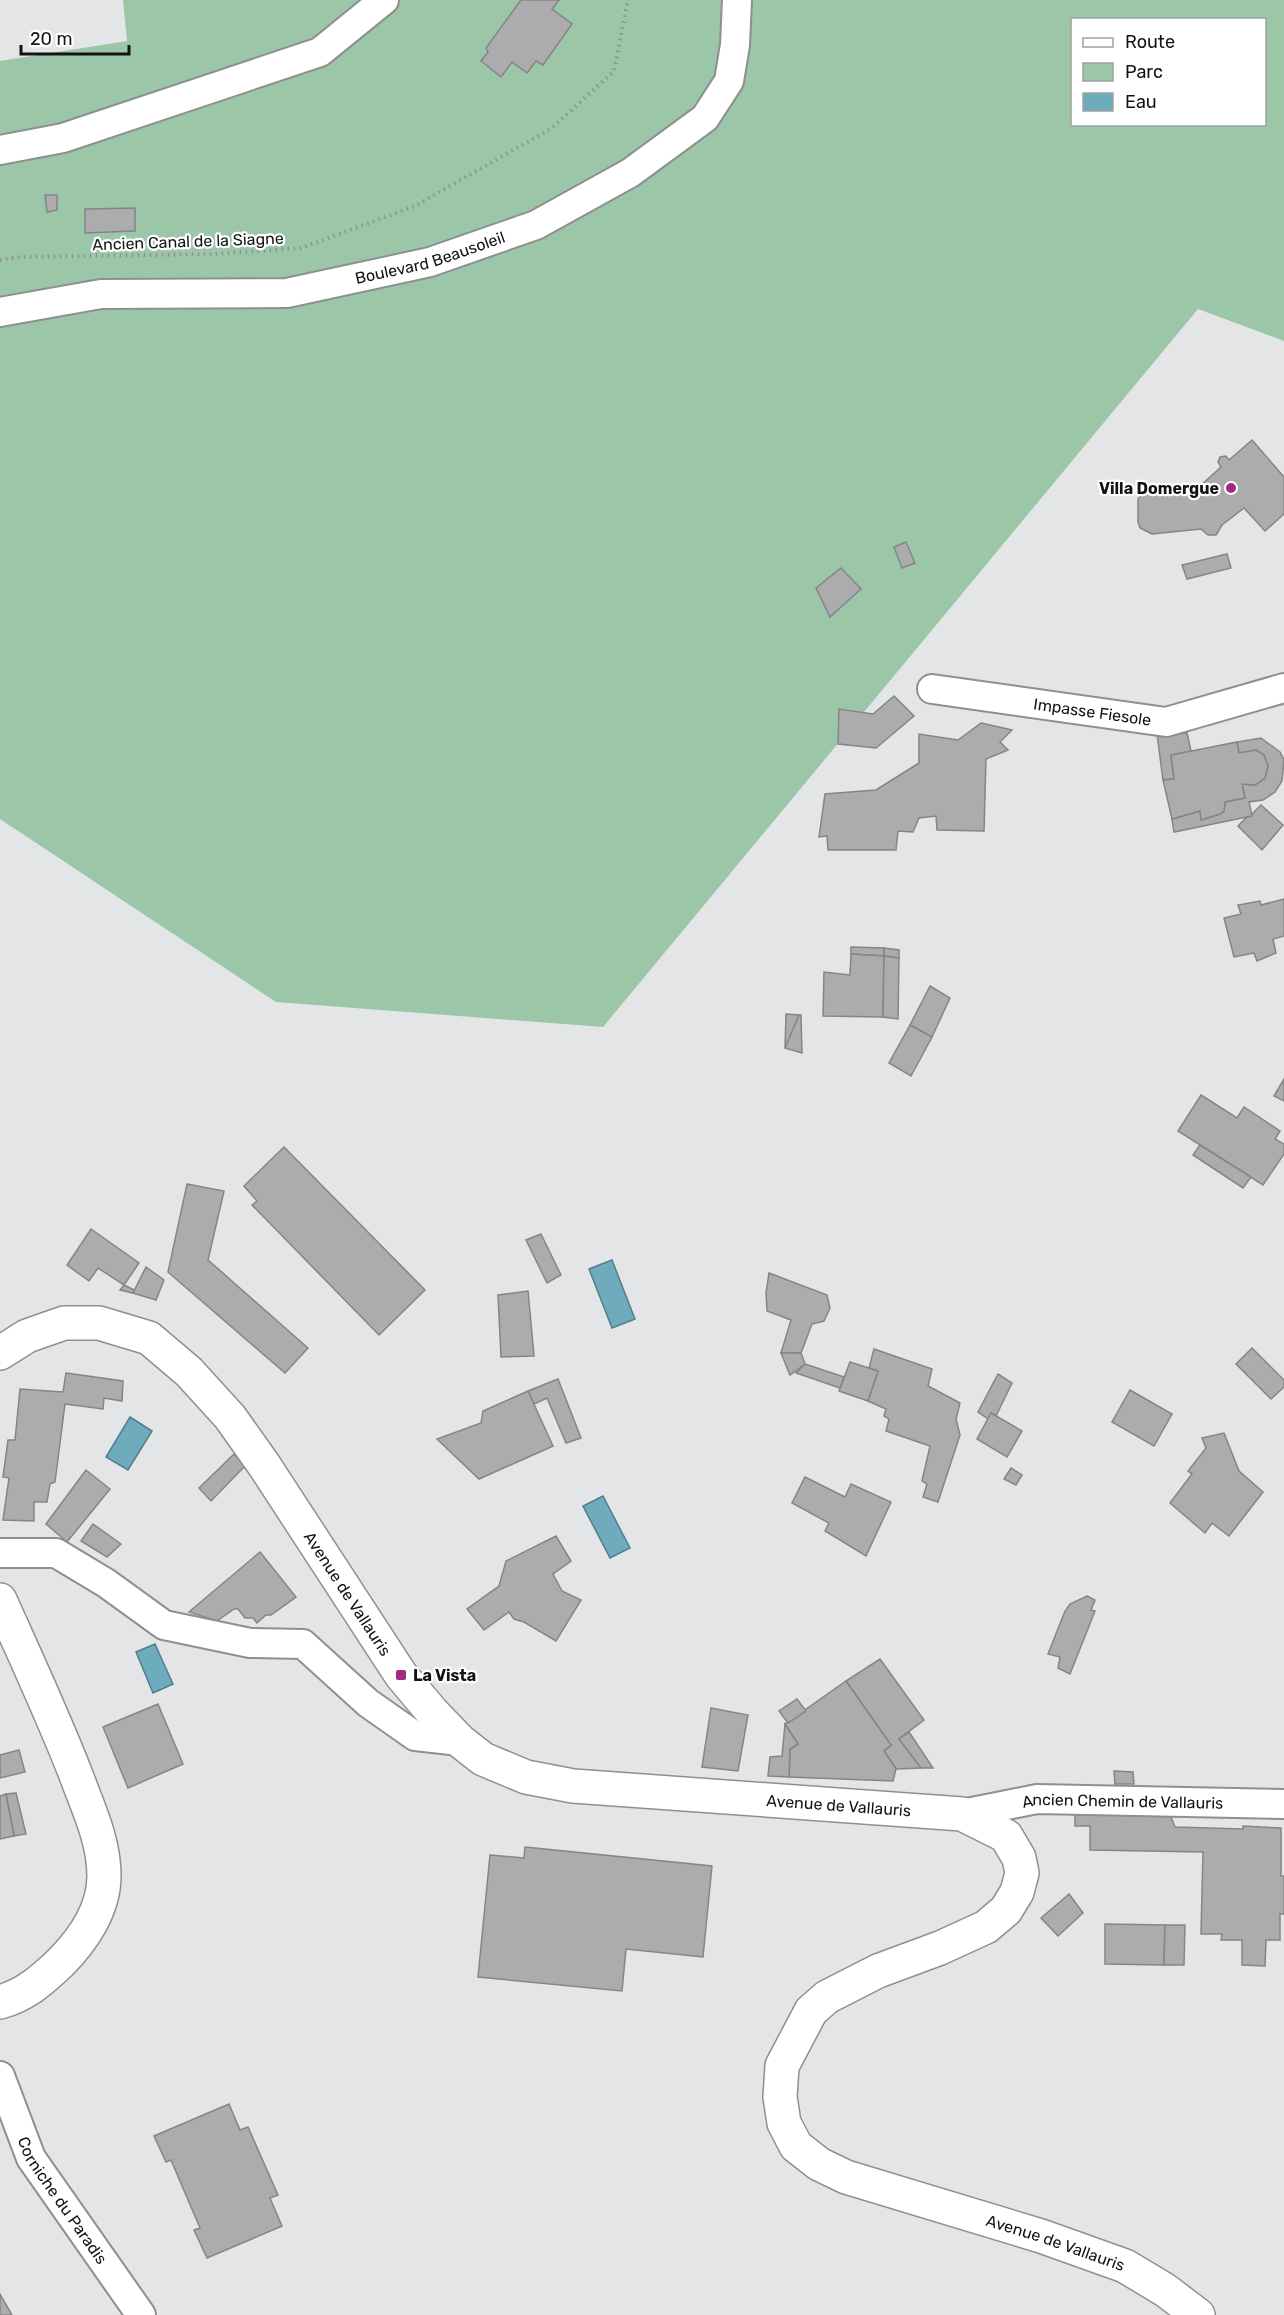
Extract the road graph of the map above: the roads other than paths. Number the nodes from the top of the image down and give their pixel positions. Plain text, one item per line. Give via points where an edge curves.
1 (384, 0) edge
2 (737, 0) edge
3 (0, 150) edge
4 (0, 312) edge
5 (1284, 688) edge
6 (932, 689) dead end
7 (1, 1352) edge
8 (0, 1553) edge
9 (0, 1600) edge
10 (460, 1741) junction
11 (1284, 1804) edge
12 (962, 1814) junction
13 (0, 2002) edge
14 (0, 2076) edge
15 (141, 2315) edge
16 (1198, 2315) edge

1 - 3 street via 320,52 63,138
2 - 4 street, Boulevard Beausoleil via 729,81 705,118 630,173 536,225 430,262 287,293 101,294
5 - 6 street, Impasse Fiesole via 1166,722
7 - 10 main road, Avenue de Vallauris via 27,1336 64,1323 99,1323 149,1338 189,1372 230,1417 401,1675
8 - 10 street via 56,1553 164,1625 250,1643 303,1644 368,1703 415,1736
9 - 13 main road via 59,1732 98,1833 104,1877 95,1917 74,1949 18,1997
10 - 12 main road, Avenue de Vallauris via 483,1759 526,1777 573,1786
11 - 12 street, Ancien Chemin de Vallauris via 1037,1799
12 - 16 main road, Avenue de Vallauris via 1006,1836 1022,1873 1017,1892 1006,1910 986,1927 878,1971 827,1997 811,2011 782,2066 780,2097 784,2123 796,2146 819,2164 846,2177 1041,2236 1125,2266
14 - 15 street, Corniche du Paradis via 31,2158

